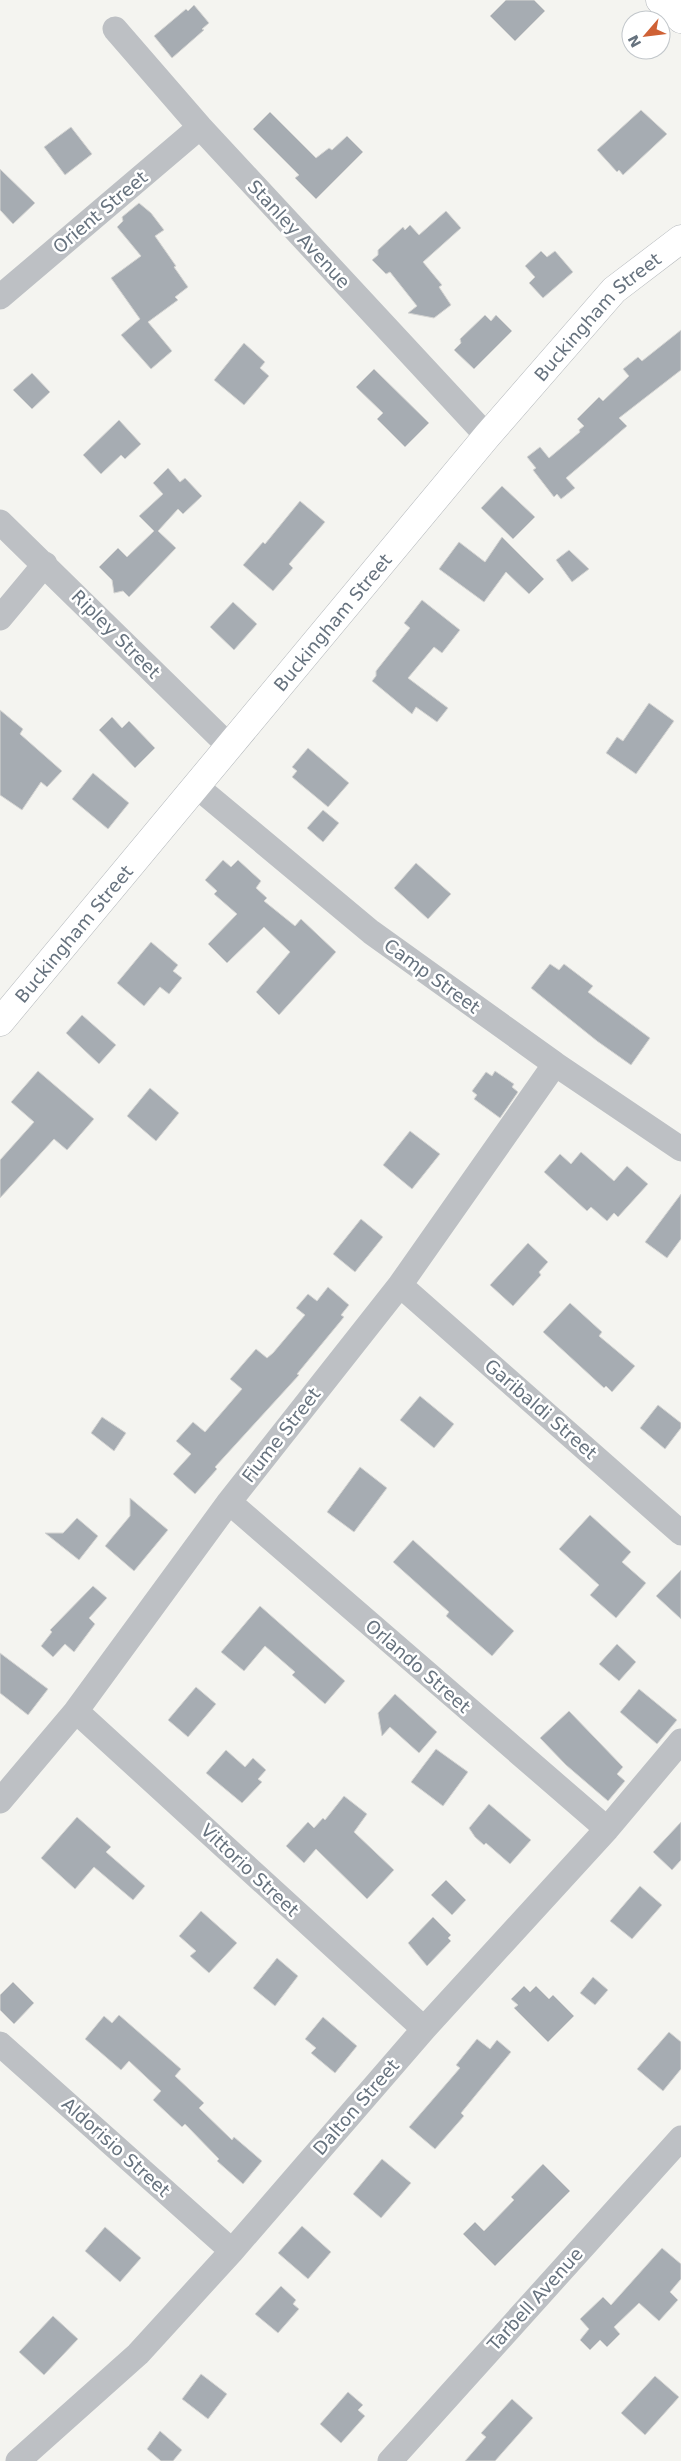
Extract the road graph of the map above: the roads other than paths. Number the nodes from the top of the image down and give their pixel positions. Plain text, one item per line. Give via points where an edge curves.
1 (660, 0) edge
2 (681, 19) edge
3 (115, 29) dead end
4 (200, 127) junction
5 (681, 239) edge
6 (0, 297) edge
7 (487, 436) junction
8 (0, 522) edge
9 (45, 564) junction
10 (0, 618) edge
11 (230, 747) junction
12 (196, 786) junction
13 (0, 1022) edge
14 (555, 1064) junction
15 (681, 1148) edge
16 (400, 1285) junction
17 (228, 1502) junction
18 (681, 1533) edge
19 (76, 1711) junction
20 (681, 1741) edge
21 (0, 1801) edge
22 (607, 1829) junction
23 (424, 2030) junction
24 (0, 2044) edge
25 (681, 2138) edge
26 (232, 2251) junction
27 (18, 2461) edge
28 (390, 2461) edge

1 - 2 main road
3 - 4 street, Stanley Avenue
4 - 6 street, Orient Street
4 - 7 street, Stanley Avenue
5 - 7 main road, Buckingham Street via 614,290
7 - 11 main road, Buckingham Street
8 - 9 street, Ripley Street
9 - 10 street
9 - 11 street, Ripley Street
11 - 12 main road, Buckingham Street
12 - 13 main road, Buckingham Street
12 - 14 street, Camp Street via 371,932
14 - 15 street, Camp Street
14 - 16 street, Fiume Street
16 - 17 street, Fiume Street
16 - 18 street, Garibaldi Street
17 - 19 street, Fiume Street
17 - 22 street, Orlando Street
19 - 21 street, Fiume Street
19 - 23 street, Vittorio Street
20 - 22 street, Dalton Street
22 - 23 street, Dalton Street
23 - 26 street, Dalton Street
24 - 26 street, Aldorisio Street
25 - 28 street, Tarbell Avenue
26 - 27 street, Dalton Street via 138,2354

